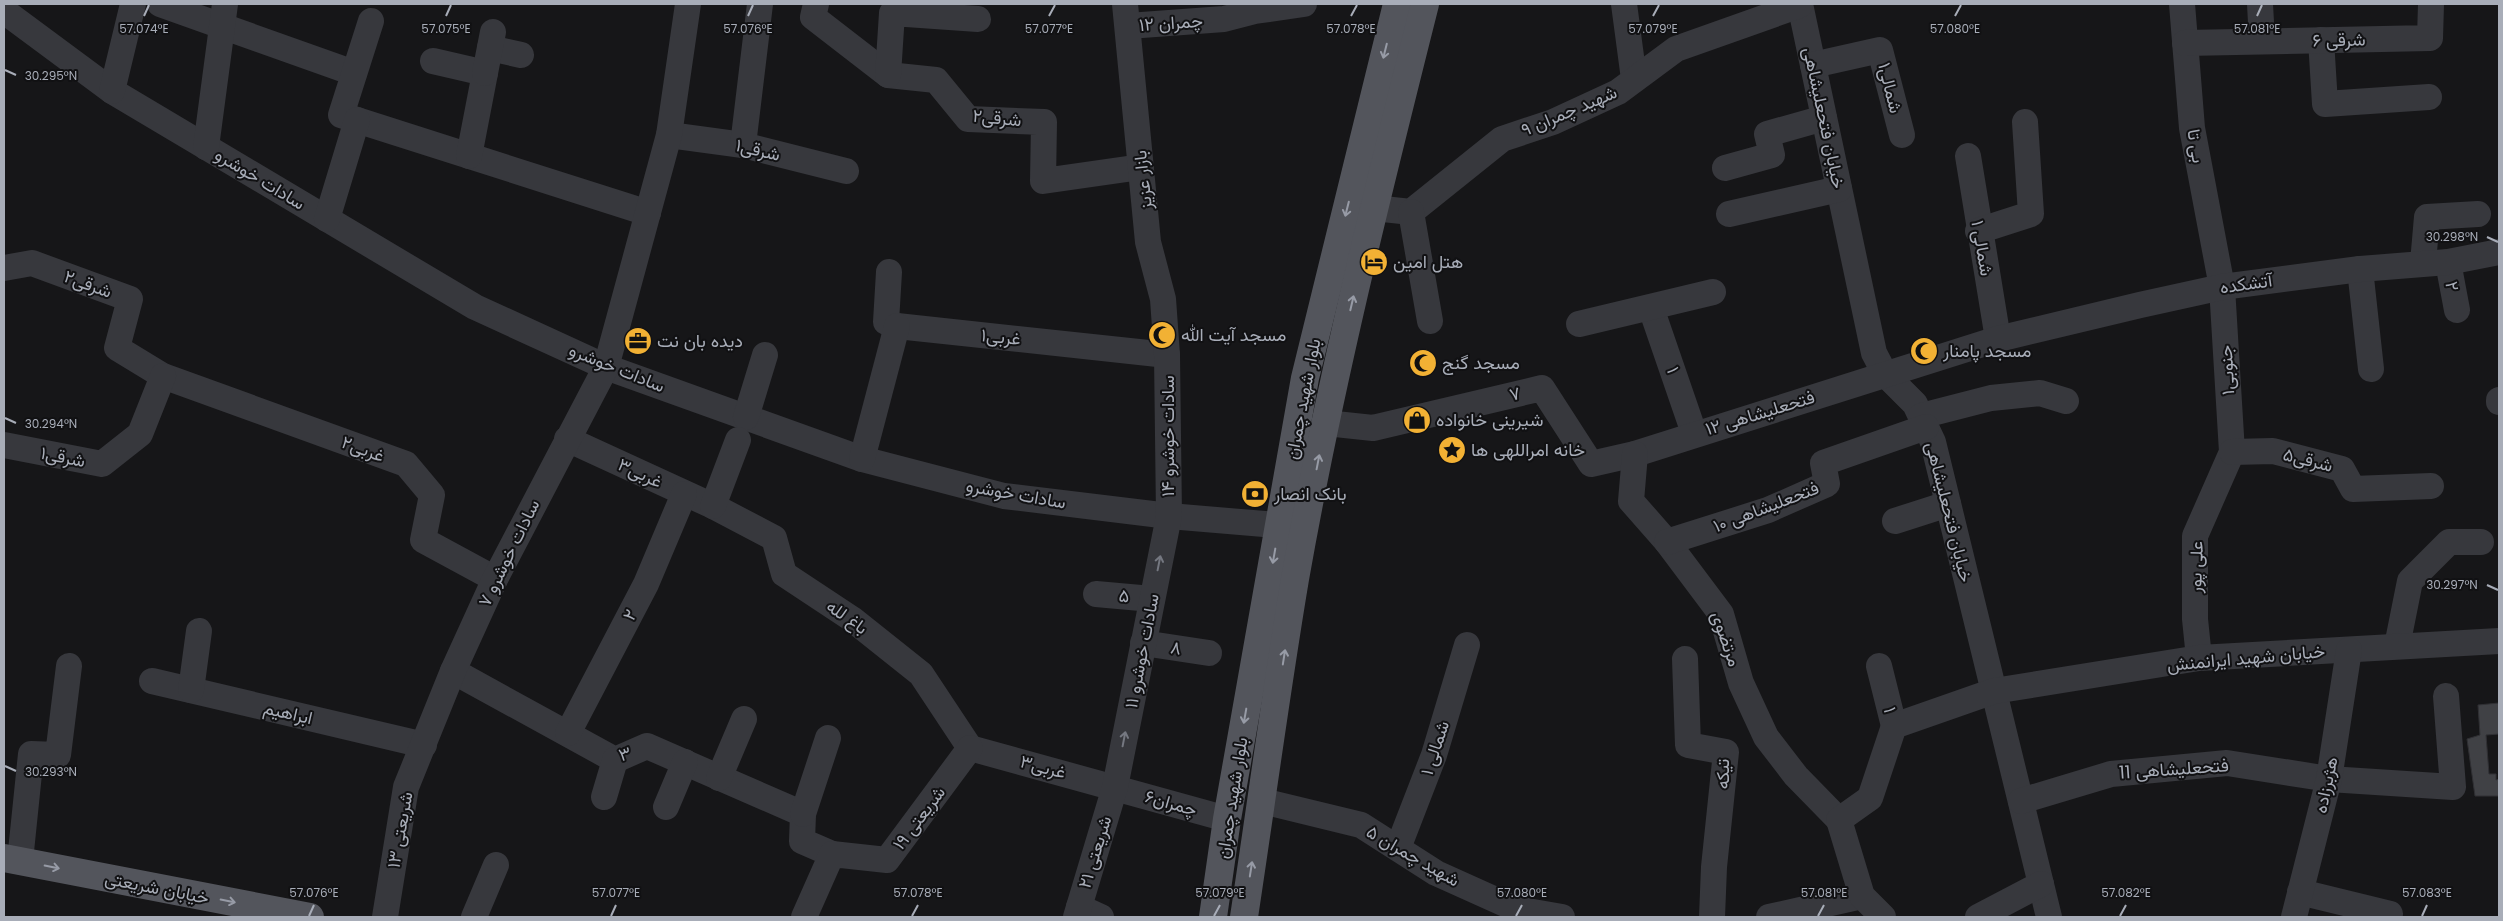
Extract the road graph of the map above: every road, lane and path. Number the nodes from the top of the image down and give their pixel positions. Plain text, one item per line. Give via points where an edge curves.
1 (133, 4) edge
2 (160, 4) edge
3 (688, 4) edge
4 (760, 4) edge
5 (816, 4) edge
6 (1304, 4) edge
7 (1397, 4) edge
8 (1425, 4) edge
9 (1624, 4) edge
10 (1800, 4) edge
11 (2182, 4) edge
12 (2260, 4) edge
13 (2431, 4) edge
14 (1255, 7) edge
15 (4, 11) edge
16 (223, 14) edge
17 (1126, 15) edge
18 (978, 19) dead end
19 (371, 20) dead end
20 (2321, 40) junction
21 (2262, 41) junction
22 (2185, 43) junction
23 (521, 55) dead end
24 (433, 61) dead end
25 (1813, 65) junction
26 (354, 73) junction
27 (485, 74) junction
28 (888, 75) junction
29 (1634, 79) junction
30 (112, 91) junction
31 (2429, 97) dead end
32 (1824, 118) junction
33 (357, 120) junction
34 (2025, 122) dead end
35 (669, 135) junction
36 (1902, 135) dead end
37 (744, 145) junction
38 (206, 147) junction
39 (468, 156) junction
40 (1968, 156) dead end
41 (1141, 167) junction
42 (1724, 168) dead end
43 (846, 171) dead end
44 (1839, 190) junction
45 (1374, 208) junction
46 (1411, 212) junction
47 (648, 213) junction
48 (1729, 214) dead end
49 (2478, 214) dead end
50 (327, 219) junction
51 (1978, 231) junction
52 (2499, 252) edge
53 (2499, 256) edge
54 (2436, 262) junction
55 (4, 268) edge
56 (2360, 269) junction
57 (889, 272) dead end
58 (2222, 287) junction
59 (1713, 292) dead end
60 (1651, 308) junction
61 (2457, 310) dead end
62 (1430, 321) dead end
63 (1579, 324) dead end
64 (897, 326) junction
65 (1998, 339) junction
66 (765, 356) dead end
67 (1167, 356) junction
68 (606, 367) junction
69 (2371, 369) dead end
70 (1886, 374) junction
71 (163, 376) junction
72 (2066, 401) dead end
73 (1924, 422) junction
74 (1326, 423) junction
75 (742, 429) junction
76 (1694, 433) junction
77 (567, 439) junction
78 (4, 445) edge
79 (2232, 452) junction
80 (1635, 454) junction
81 (862, 459) junction
82 (2431, 486) dead end
83 (684, 494) junction
84 (1948, 504) junction
85 (713, 506) junction
86 (1169, 516) junction
87 (1895, 521) dead end
88 (1292, 526) junction
89 (1667, 542) junction
90 (2481, 542) dead end
91 (495, 579) junction
92 (1096, 594) dead end
93 (1152, 599) junction
94 (199, 631) dead end
95 (2499, 641) edge
96 (1144, 643) junction
97 (1467, 645) dead end
98 (2397, 646) junction
99 (2349, 650) junction
100 (1209, 653) dead end
101 (2199, 658) junction
102 (1685, 659) dead end
103 (69, 666) dead end
104 (1879, 666) dead end
105 (453, 671) junction
106 (152, 681) dead end
107 (190, 690) junction
108 (1994, 691) junction
109 (2446, 696) dead end
110 (744, 719) dead end
111 (1894, 726) junction
112 (568, 733) junction
113 (828, 738) dead end
114 (424, 744) junction
115 (970, 748) junction
116 (615, 760) junction
117 (684, 762) junction
118 (719, 778) junction
119 (2329, 779) junction
120 (1115, 787) junction
121 (604, 797) dead end
122 (1262, 801) junction
123 (2021, 801) junction
124 (666, 807) dead end
125 (803, 814) junction
126 (1227, 819) junction
127 (1840, 820) junction
128 (1398, 848) junction
129 (832, 854) junction
130 (12, 860) edge
131 (496, 865) dead end
132 (2041, 884) junction
133 (1862, 896) junction
134 (2297, 905) edge
135 (1516, 913) edge
136 (1085, 914) edge
137 (310, 917) edge
138 (385, 917) edge
139 (474, 917) edge
140 (804, 917) edge
141 (1213, 917) edge
142 (1244, 917) edge
143 (1562, 917) edge
144 (1712, 917) edge
145 (1769, 917) edge
146 (1883, 917) edge
147 (1978, 917) edge
148 (2049, 917) edge
149 (2389, 917) edge

1 - 30 street
2 - 16 street
3 - 35 street, سادات خوشرو ۷
4 - 37 street
5 - 28 street via 813,17
6 - 14 street, چمران ۱۲
7 -> 88 main road, بلوار شهید چمران via 1306,378
8 - 45 main road, بلوار شهید چمران
9 - 29 street
10 - 25 street, خیابان فتحعلیشاهی
10 - 29 street, شهید چمران ۹ via 1676,50
11 - 22 street, بی تا
12 - 21 street
13 - 20 street, ۶ شرقی via 2430,38
14 - 17 street, چمران ۱۲ via 1224,19
15 - 30 street, سادات خوشرو
16 - 26 street
16 - 38 street
17 - 41 street, بازار عزیز
18 - 28 street via 892,13
19 - 26 street
20 - 21 street, ۶ شرقی
20 - 31 street via 2324,104
21 - 22 street, ۶ شرقی
22 - 58 street, بی تا via 2192,128
23 - 27 street via 492,40
24 - 27 street
25 - 32 street, خیابان فتحعلیشاهی
25 - 36 street, شمالی۱ via 1880,50
26 - 33 street via 341,115
27 - 39 street
28 - 41 street, شرقی۲ via 936,80 968,119 1044,122 1043,180
29 - 46 street, شهید چمران ۹ via 1618,92 1554,122 1502,139
30 - 38 street, سادات خوشرو
32 - 42 street via 1768,134 1772,155
32 - 44 street, خیابان فتحعلیشاهی
33 - 39 street
33 - 50 street
34 - 51 street via 2031,214
35 - 37 street, شرقی۱
35 - 47 street, سادات خوشرو ۷
37 - 43 street, شرقی۱
38 - 50 street, سادات خوشرو
39 - 47 street
40 - 51 street, ۱ شمالی
41 - 67 street, بازار عزیز via 1148,242 1163,300
44 - 48 street
44 - 70 street, خیابان فتحعلیشاهی via 1874,353
45 - 46 street
74 -> 45 main road, بلوار شهید چمران
46 - 62 street
47 - 68 street, سادات خوشرو ۷
49 - 54 street, ۲ via 2427,217
50 - 68 street, سادات خوشرو via 475,307
51 - 65 street, ۱ شمالی
52 - 53 street
52 - 54 street, آتشکده
54 - 56 street, آتشکده
54 - 61 street, ۲
55 - 71 street, شرقی۲ via 32,263 130,299 117,348
56 - 58 street, آتشکده
56 - 69 street
57 - 64 street via 886,322
58 - 65 street, آتشکده
58 - 79 street, جنوبی۱
59 - 60 street
60 - 63 street
60 - 76 street, ۱
64 - 67 street, غربی۱
64 - 81 street
65 - 70 street, آتشکده
66 - 75 street
67 - 86 street, سادات خوشرو ۱۴
68 - 75 street, سادات خوشرو
68 - 77 street, سادات خوشرو ۷
70 - 73 street, خیابان فتحعلیشاهی via 1915,404
70 - 76 street, فتحعلیشاهی ۱۲
71 - 78 street, شرقی۱ via 140,434 102,464
71 - 91 street, غربی۲ via 406,464 432,495 423,540
72 - 73 street via 2040,393 1991,398
73 - 84 street, خیابان فتحعلیشاهی via 1933,442
73 - 89 street, فتحعلیشاهی ۱۰ via 1823,463 1827,484 1768,510
74 - 80 street, ۷ via 1373,428 1542,388 1591,464
88 -> 74 main road, بلوار شهید چمران
75 - 81 street, سادات خوشرو
75 - 85 street
76 - 80 street, فتحعلیشاهی ۱۲
77 - 83 street, غربی۳
77 - 91 street, سادات خوشرو ۷
79 - 82 street, شرقی۵ via 2274,451 2342,469 2353,489
79 - 101 street, علی پور via 2195,536 2195,619
80 - 89 street, مرتضوی via 1631,500
81 - 86 street, سادات خوشرو via 1004,496
83 - 85 street, غربی۳
83 - 112 street, ۲ via 646,584
84 - 87 street
84 - 108 street, خیابان فتحعلیشاهی
85 - 115 street, باغ لله via 774,538 784,574 852,619 920,674
86 - 88 street, سادات خوشرو
93 -> 86 street, سادات خوشرو ۱۱
122 -> 88 main road, بلوار شهید چمران via 1295,580
88 -> 126 main road, بلوار شهید چمران
89 - 127 street, مرتضوی via 1721,614 1741,683 1766,737 1796,776
90 - 98 street via 2449,542 2410,580
91 - 105 street, سادات خوشرو ۷
92 - 93 street, ۵
93 - 96 street, سادات خوشرو ۱۱
94 - 107 street
95 - 98 street, خیابان شهید ایرانمنش
96 - 100 street, ۸
120 -> 96 street, سادات خوشرو ۱۱
97 - 128 street, شمالی ۱ via 1434,755
98 - 99 street, خیابان شهید ایرانمنش
99 - 101 street, خیابان شهید ایرانمنش
99 - 119 street, هژبرزاده
101 - 108 street, خیابان شهید ایرانمنش
102 - 144 street, تیکه via 1688,745 1726,752
103 - 130 street via 58,755 31,754
104 - 111 street, ۱
105 - 112 street, ۳
105 - 114 street, سادات خوشرو ۷
106 - 107 street, ابراهیم
107 - 114 street, ابراهیم
108 - 111 street, خیابان شهید ایرانمنش
108 - 123 street, خیابان فتحعلیشاهی
109 - 119 street, فتحعلیشاهی 11 via 2453,787
110 - 118 street
111 - 127 street via 1870,798
112 - 116 street, ۳
113 - 125 street
114 - 138 street, شریعتی ۱۳ via 406,787
115 - 120 street, غربی۳
115 - 129 street, شریعتی ۱۹ via 887,860
116 - 117 street, ۳ via 647,746
116 - 121 street
117 - 118 street, ۳
117 - 124 street
118 - 125 street, ۳
119 - 123 street, فتحعلیشاهی 11 via 2227,763 2112,774
119 - 134 street, هژبرزاده
120 - 126 street, چمران۶
120 - 136 street, شریعتی ۲۱
122 - 128 street, شهید چمران ۵ via 1361,825
142 -> 122 main road, بلوار شهید چمران
123 - 132 street, خیابان فتحعلیشاهی
125 - 129 street via 802,841
126 - 141 main road, بلوار شهید چمران
127 - 133 street
128 - 135 street, شهید چمران ۵ via 1436,873
129 - 140 street
130 -> 137 main road, خیابان شریعتی
131 - 139 street
132 - 147 street
132 - 148 street, خیابان فتحعلیشاهی
133 - 145 street
133 - 146 street
134 - 149 street via 2390,914
135 - 143 street, شهید چمران ۵

